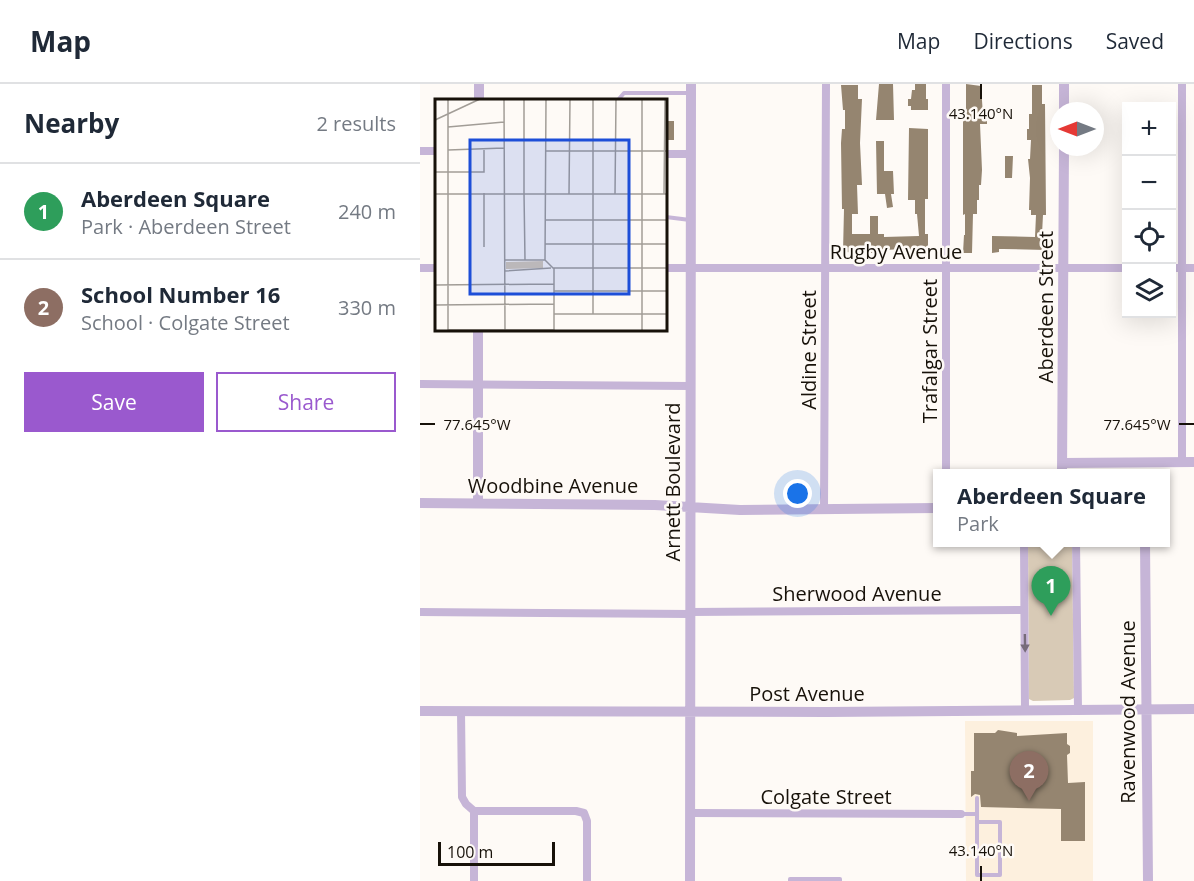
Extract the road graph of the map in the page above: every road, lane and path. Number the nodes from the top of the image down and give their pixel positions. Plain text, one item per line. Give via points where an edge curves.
1 (826, 84) edge
2 (946, 84) edge
3 (1064, 84) edge
4 (1182, 84) edge
5 (691, 88) edge
6 (619, 99) edge
7 (1064, 102) edge
8 (668, 154) edge
9 (691, 154) junction
10 (1064, 156) edge
11 (668, 217) edge
12 (691, 220) junction
13 (668, 268) edge
14 (691, 268) junction
15 (826, 268) junction
16 (947, 268) junction
17 (1064, 268) junction
18 (1122, 268) edge
19 (1176, 268) edge
20 (1183, 268) junction
21 (1194, 268) edge
22 (478, 332) edge
23 (420, 384) edge
24 (478, 384) junction
25 (691, 386) junction
26 (1182, 462) junction
27 (1194, 462) edge
28 (1145, 468) edge
29 (946, 469) edge
30 (1063, 469) edge
31 (420, 503) edge
32 (478, 503) junction
33 (691, 507) junction
34 (933, 508) edge
35 (824, 509) junction
36 (1024, 547) edge
37 (1076, 547) edge
38 (1145, 547) edge
39 (1024, 610) junction
40 (420, 612) edge
41 (690, 613) junction
42 (1194, 709) edge
43 (1078, 710) junction
44 (1146, 710) junction
45 (420, 711) edge
46 (461, 711) junction
47 (1025, 711) junction
48 (690, 712) junction
49 (977, 798) dead end
50 (474, 811) junction
51 (690, 813) junction
52 (962, 814) joint
53 (977, 814) junction
54 (977, 822) junction
55 (474, 881) edge
56 (587, 881) edge
57 (690, 881) edge
58 (790, 881) edge
59 (840, 881) edge
60 (1148, 881) edge

1 - 15 street, Aldine Street
2 - 16 street, Trafalgar Street
3 - 7 street
4 - 20 street
5 - 6 lane via 624,93
5 - 9 street, Arnett Boulevard
8 - 9 street
9 - 12 street, Arnett Boulevard
10 - 17 street, Aberdeen Street
11 - 12 lane
12 - 14 street, Arnett Boulevard
13 - 14 street, Rugby Avenue
14 - 15 street, Rugby Avenue
14 - 25 street, Arnett Boulevard
15 - 16 street, Rugby Avenue
15 - 35 street, Aldine Street
16 - 17 street, Rugby Avenue
16 - 29 street, Trafalgar Street
17 - 18 street, Rugby Avenue
17 - 30 street, Aberdeen Street
19 - 20 street
20 - 21 street
20 - 26 street
22 - 24 street
23 - 24 street
24 - 25 street
24 - 32 street
25 - 33 street, Arnett Boulevard
26 - 27 street
26 - 28 street
28 - 30 street
31 - 32 street, Woodbine Avenue
32 - 33 street, Woodbine Avenue
33 - 35 street, Woodbine Avenue
33 - 41 street, Arnett Boulevard
34 - 35 street, Woodbine Avenue
36 - 39 street
37 - 43 street
38 - 44 street, Ravenwood Avenue
39 - 41 street, Sherwood Avenue
39 -> 47 street
40 - 41 street, Sherwood Avenue
41 - 48 street, Arnett Boulevard
42 - 44 street, Post Avenue
43 - 44 street, Post Avenue
43 - 47 street, Post Avenue
44 - 60 street, Ravenwood Avenue
45 - 46 street, Post Avenue
46 - 48 street, Post Avenue
46 - 50 street via 462,797
47 - 48 street, Post Avenue
48 - 51 street, Arnett Boulevard
49 - 53 lane
50 - 55 street
50 - 56 street via 584,813
51 - 52 street, Colgate Street
51 - 57 street, Arnett Boulevard
52 - 53 lane
53 - 54 lane
54 - 54 lane via 977,875 1000,875 1000,822
58 - 59 lane

